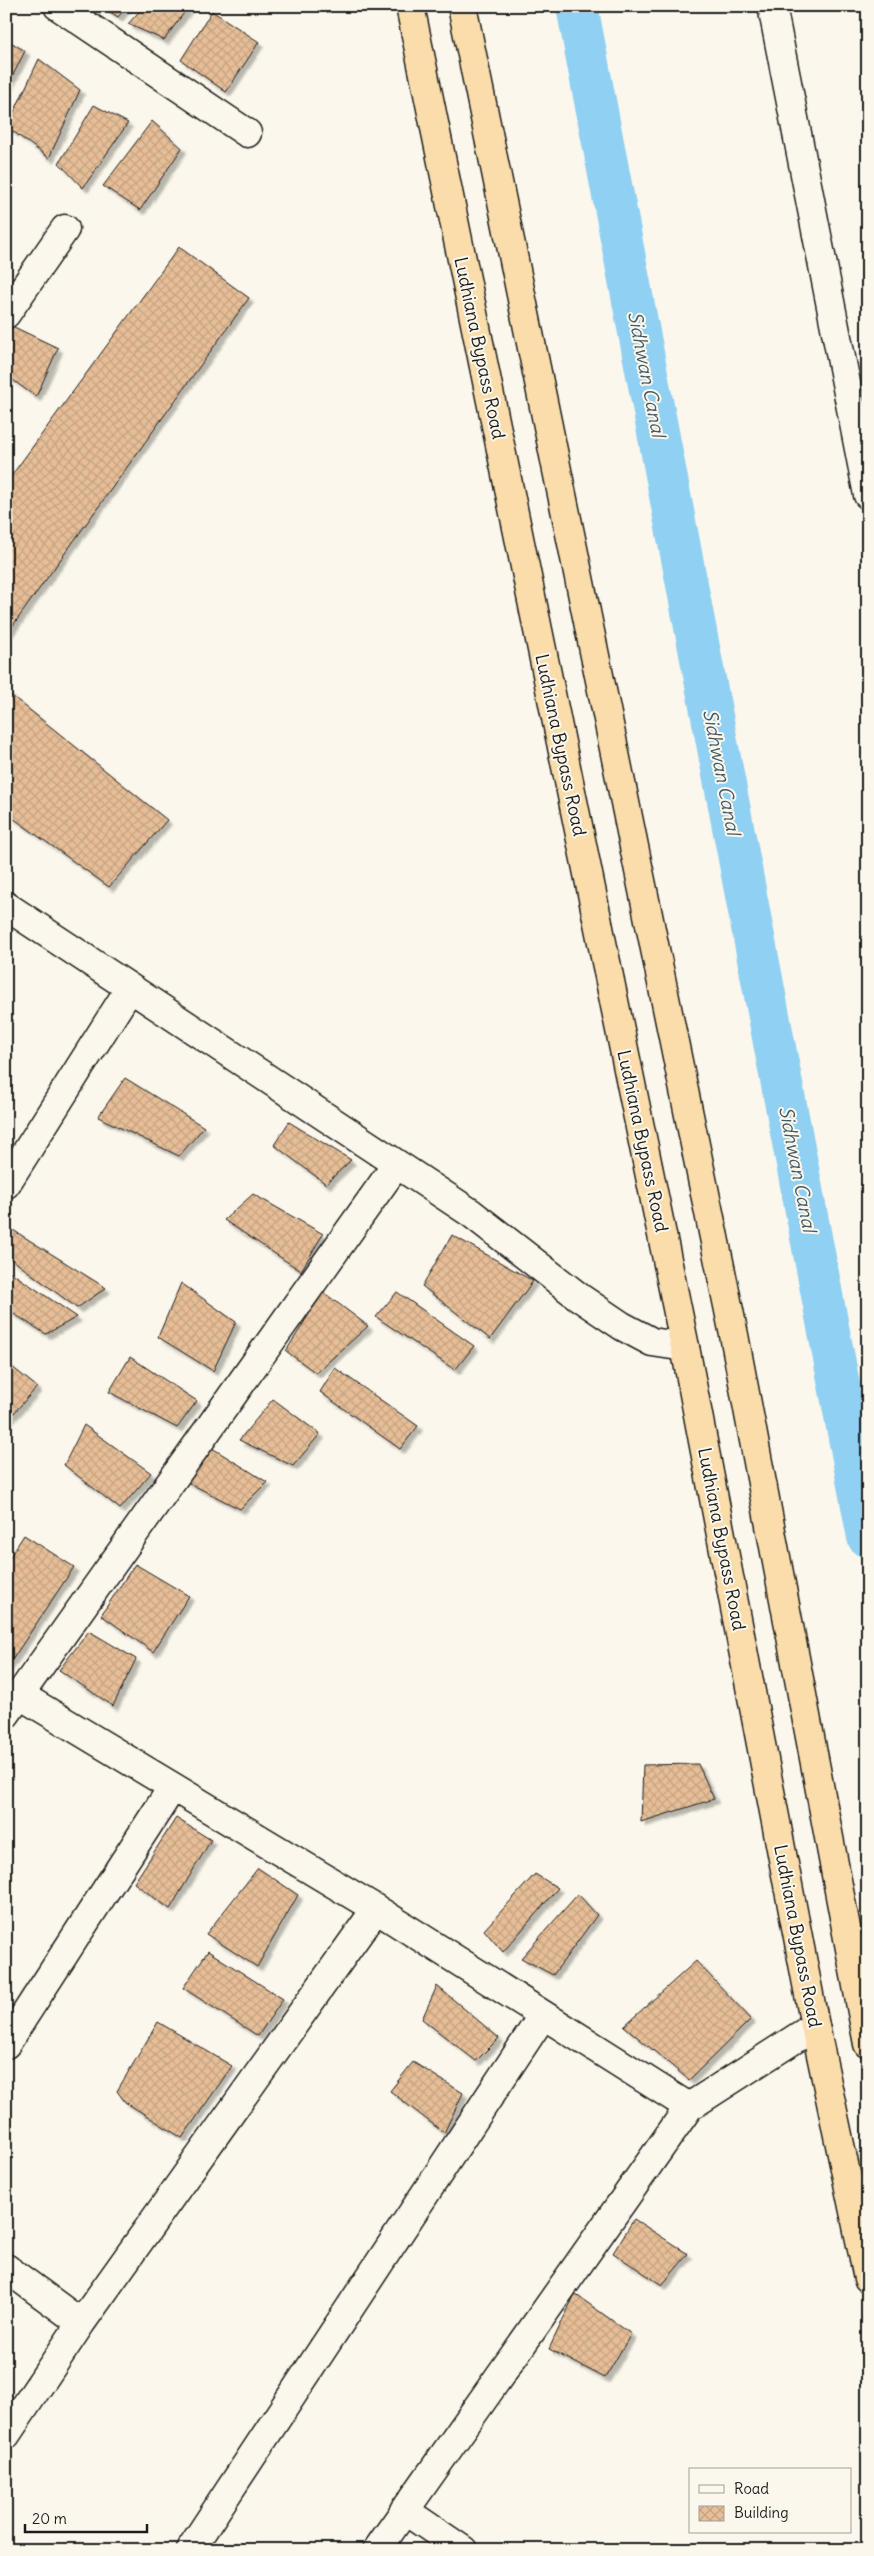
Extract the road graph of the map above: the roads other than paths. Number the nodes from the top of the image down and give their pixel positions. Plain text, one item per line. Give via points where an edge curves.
1 (58, 6) edge
2 (410, 6) edge
3 (462, 6) edge
4 (772, 6) edge
5 (247, 133) dead end
6 (65, 229) dead end
7 (6, 314) edge
8 (868, 495) edge
9 (6, 906) edge
10 (130, 988) junction
11 (396, 1165) junction
12 (6, 1184) edge
13 (685, 1347) junction
14 (13, 1704) edge
15 (172, 1788) junction
16 (376, 1909) junction
17 (543, 2015) junction
18 (815, 2026) junction
19 (6, 2044) edge
20 (868, 2044) edge
21 (689, 2107) junction
22 (6, 2268) edge
23 (868, 2278) edge
24 (80, 2323) junction
25 (6, 2435) edge
26 (404, 2510) junction
27 (190, 2550) edge
28 (377, 2550) edge
29 (463, 2550) edge

1 - 5 street
2 - 13 highway, Ludhiana Bypass Road
3 - 20 highway via 734,1335
4 - 8 street
6 - 7 street
9 - 10 street
10 - 11 street
10 - 12 street
11 - 13 street via 470,1212 622,1326 652,1342
11 - 14 street
13 - 18 highway, Ludhiana Bypass Road
14 - 15 street
15 - 16 street
15 - 19 street
16 - 17 street
16 - 24 street
17 - 21 street
17 - 27 street
18 - 21 street
18 - 23 highway, Ludhiana Bypass Road
21 - 26 street
22 - 24 street
24 - 25 street
26 - 28 street
26 - 29 street

